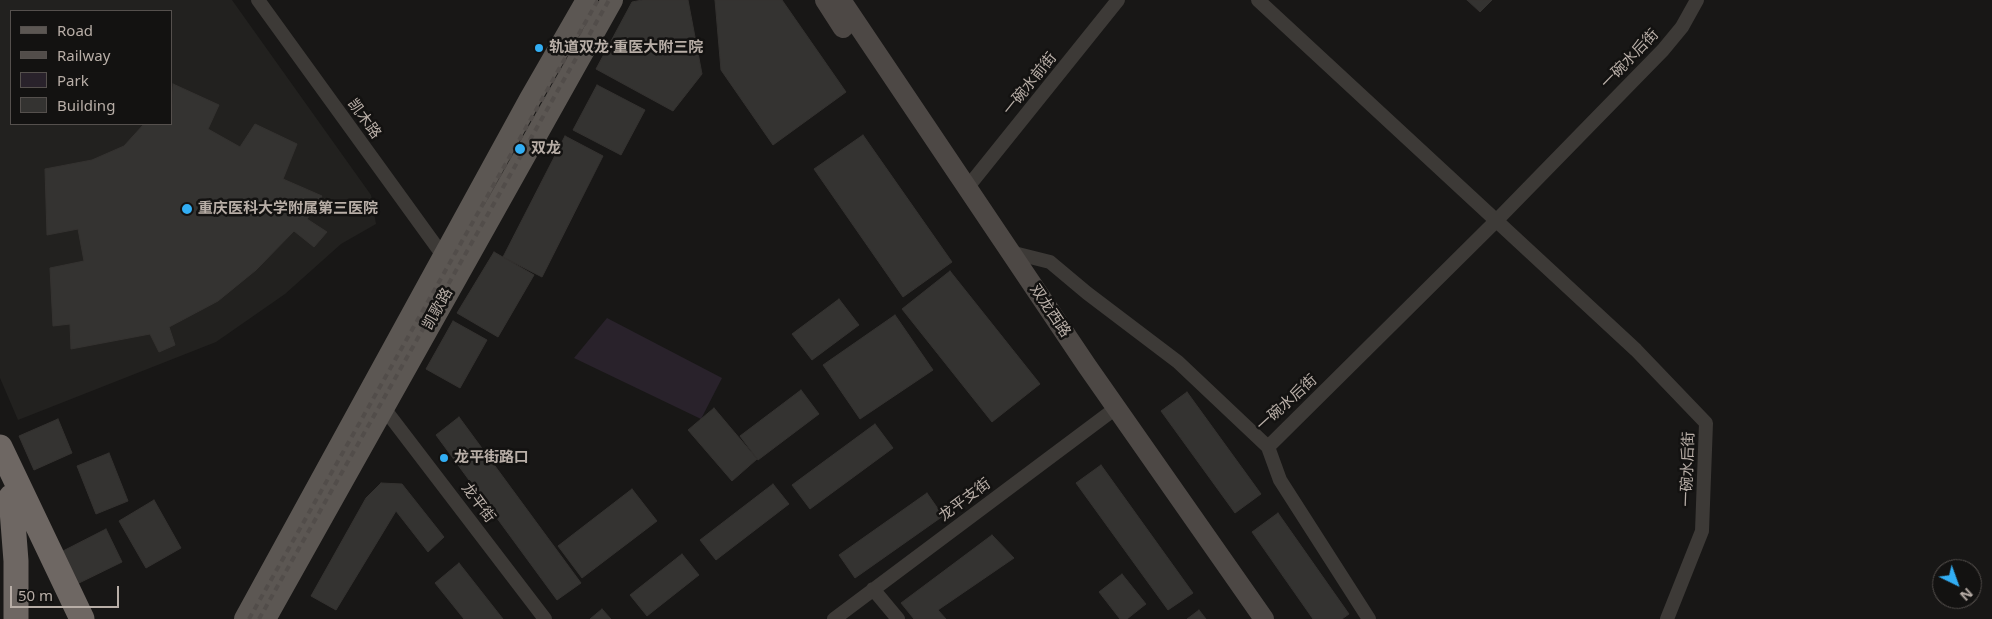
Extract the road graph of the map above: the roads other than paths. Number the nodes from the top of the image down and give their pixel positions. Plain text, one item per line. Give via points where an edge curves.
1 (258, 0) edge
2 (586, 0) edge
3 (612, 0) edge
4 (825, 0) edge
5 (841, 0) edge
6 (1118, 0) edge
7 (1258, 0) edge
8 (1697, 0) edge
9 (967, 188) junction
10 (1496, 221) junction
11 (1010, 252) junction
12 (444, 257) junction
13 (383, 407) junction
14 (1111, 412) junction
15 (0, 447) edge
16 (1268, 447) junction
17 (0, 474) edge
18 (11, 497) junction
19 (873, 589) junction
20 (72, 618) edge
21 (16, 619) edge
22 (245, 619) edge
23 (265, 619) edge
24 (546, 619) edge
25 (834, 619) edge
26 (898, 619) edge
27 (1247, 619) edge
28 (1264, 619) edge
29 (1369, 619) edge
30 (1667, 619) edge

1 - 12 street, 凯木路
2 - 12 main road, 凯歌路
3 - 13 main road, 凯歌路
4 - 14 main road, 双龙西路 via 911,130
5 - 9 main road, 双龙西路
6 - 9 street, 一碗水前街
7 - 10 street, 一碗水后街
8 - 10 street, 一碗水后街 via 1682,27 1663,50
9 - 11 main road, 双龙西路
10 - 16 street, 一碗水后街
10 - 30 street, 一碗水后街 via 1636,350 1706,423 1702,530
11 - 14 main road, 双龙西路
11 - 16 street, 一碗水后街 via 1050,262 1178,362
12 - 22 main road, 凯歌路
13 - 23 main road, 凯歌路
13 - 24 street, 龙平街
14 - 19 street, 龙平支街
14 - 27 main road, 双龙西路
14 - 28 main road, 双龙西路
15 - 20 highway
16 - 29 street via 1280,480
17 - 18 highway
18 - 20 highway
18 - 21 highway
19 - 25 street, 龙平支街
19 - 26 street

